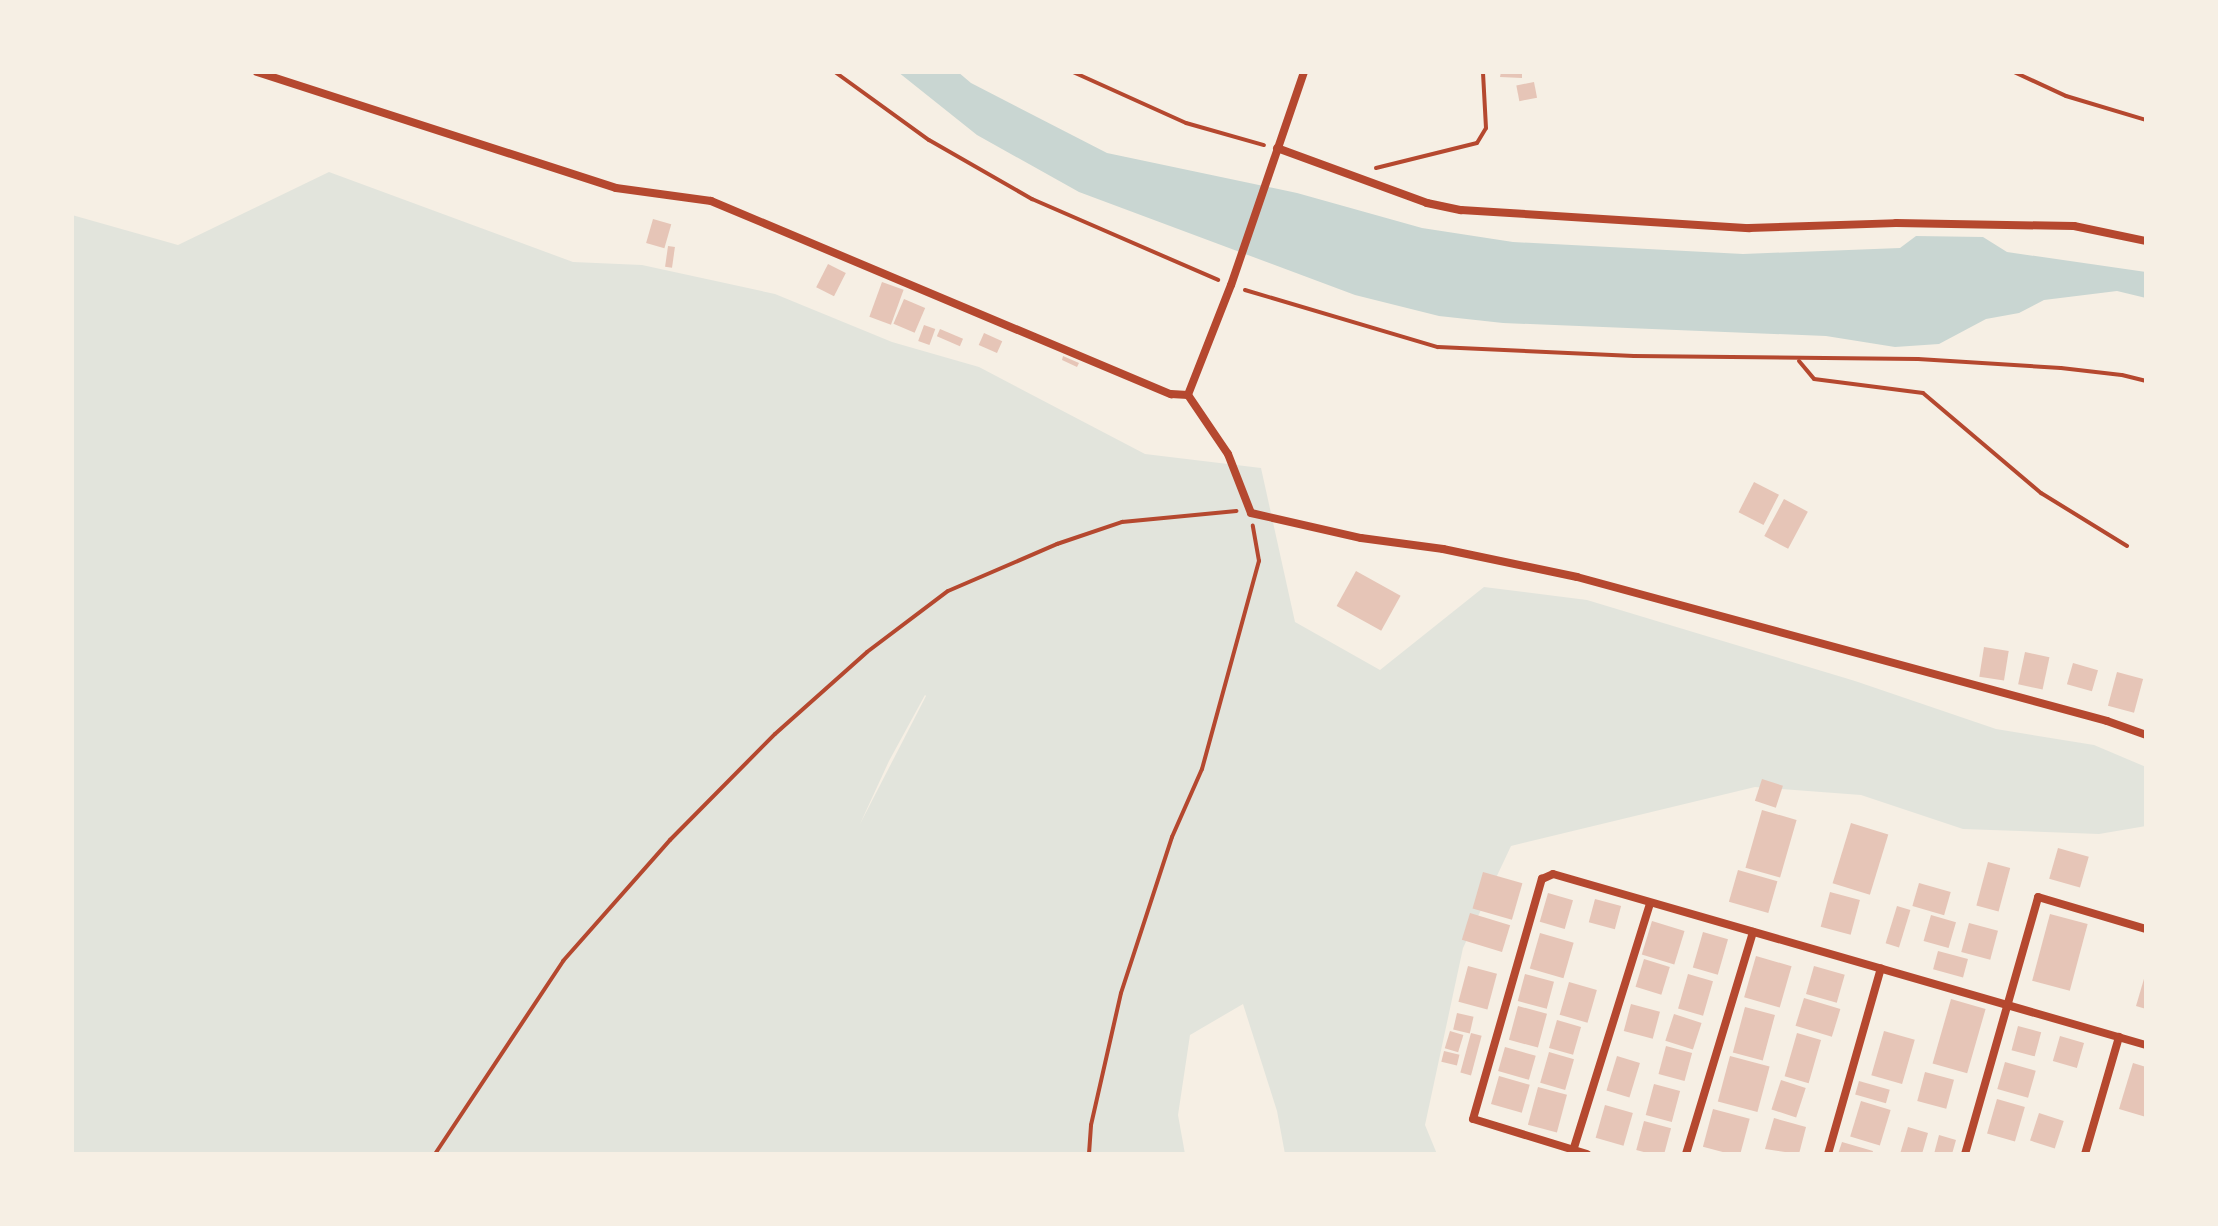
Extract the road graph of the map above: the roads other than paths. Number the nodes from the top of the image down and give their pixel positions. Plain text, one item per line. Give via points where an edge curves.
1 (257, 72) edge
2 (1304, 72) edge
3 (1276, 152) junction
4 (2146, 241) edge
5 (1188, 395) junction
6 (2146, 735) edge
7 (1650, 903) junction
8 (2146, 929) edge
9 (1753, 932) junction
10 (1881, 968) junction
11 (2007, 1004) junction
12 (2119, 1037) junction
13 (2146, 1045) edge
14 (1573, 1152) edge
15 (1587, 1154) edge
16 (1686, 1154) edge
17 (1828, 1154) edge
18 (1965, 1154) edge
19 (2085, 1154) edge

1 - 5 street via 616,188 711,201 1171,394
2 - 3 street
3 - 4 street via 1461,210 1749,228 1896,223 2074,226
3 - 5 street
5 - 6 street via 1228,454 1251,513 1577,577
7 - 9 street
7 - 14 street
7 - 14 street via 1553,874 1542,879 1473,1119
8 - 11 street via 2038,897
9 - 10 street
9 - 16 street
10 - 11 street
10 - 17 street
11 - 12 street
11 - 18 street
12 - 13 street
12 - 19 street
14 - 15 street

